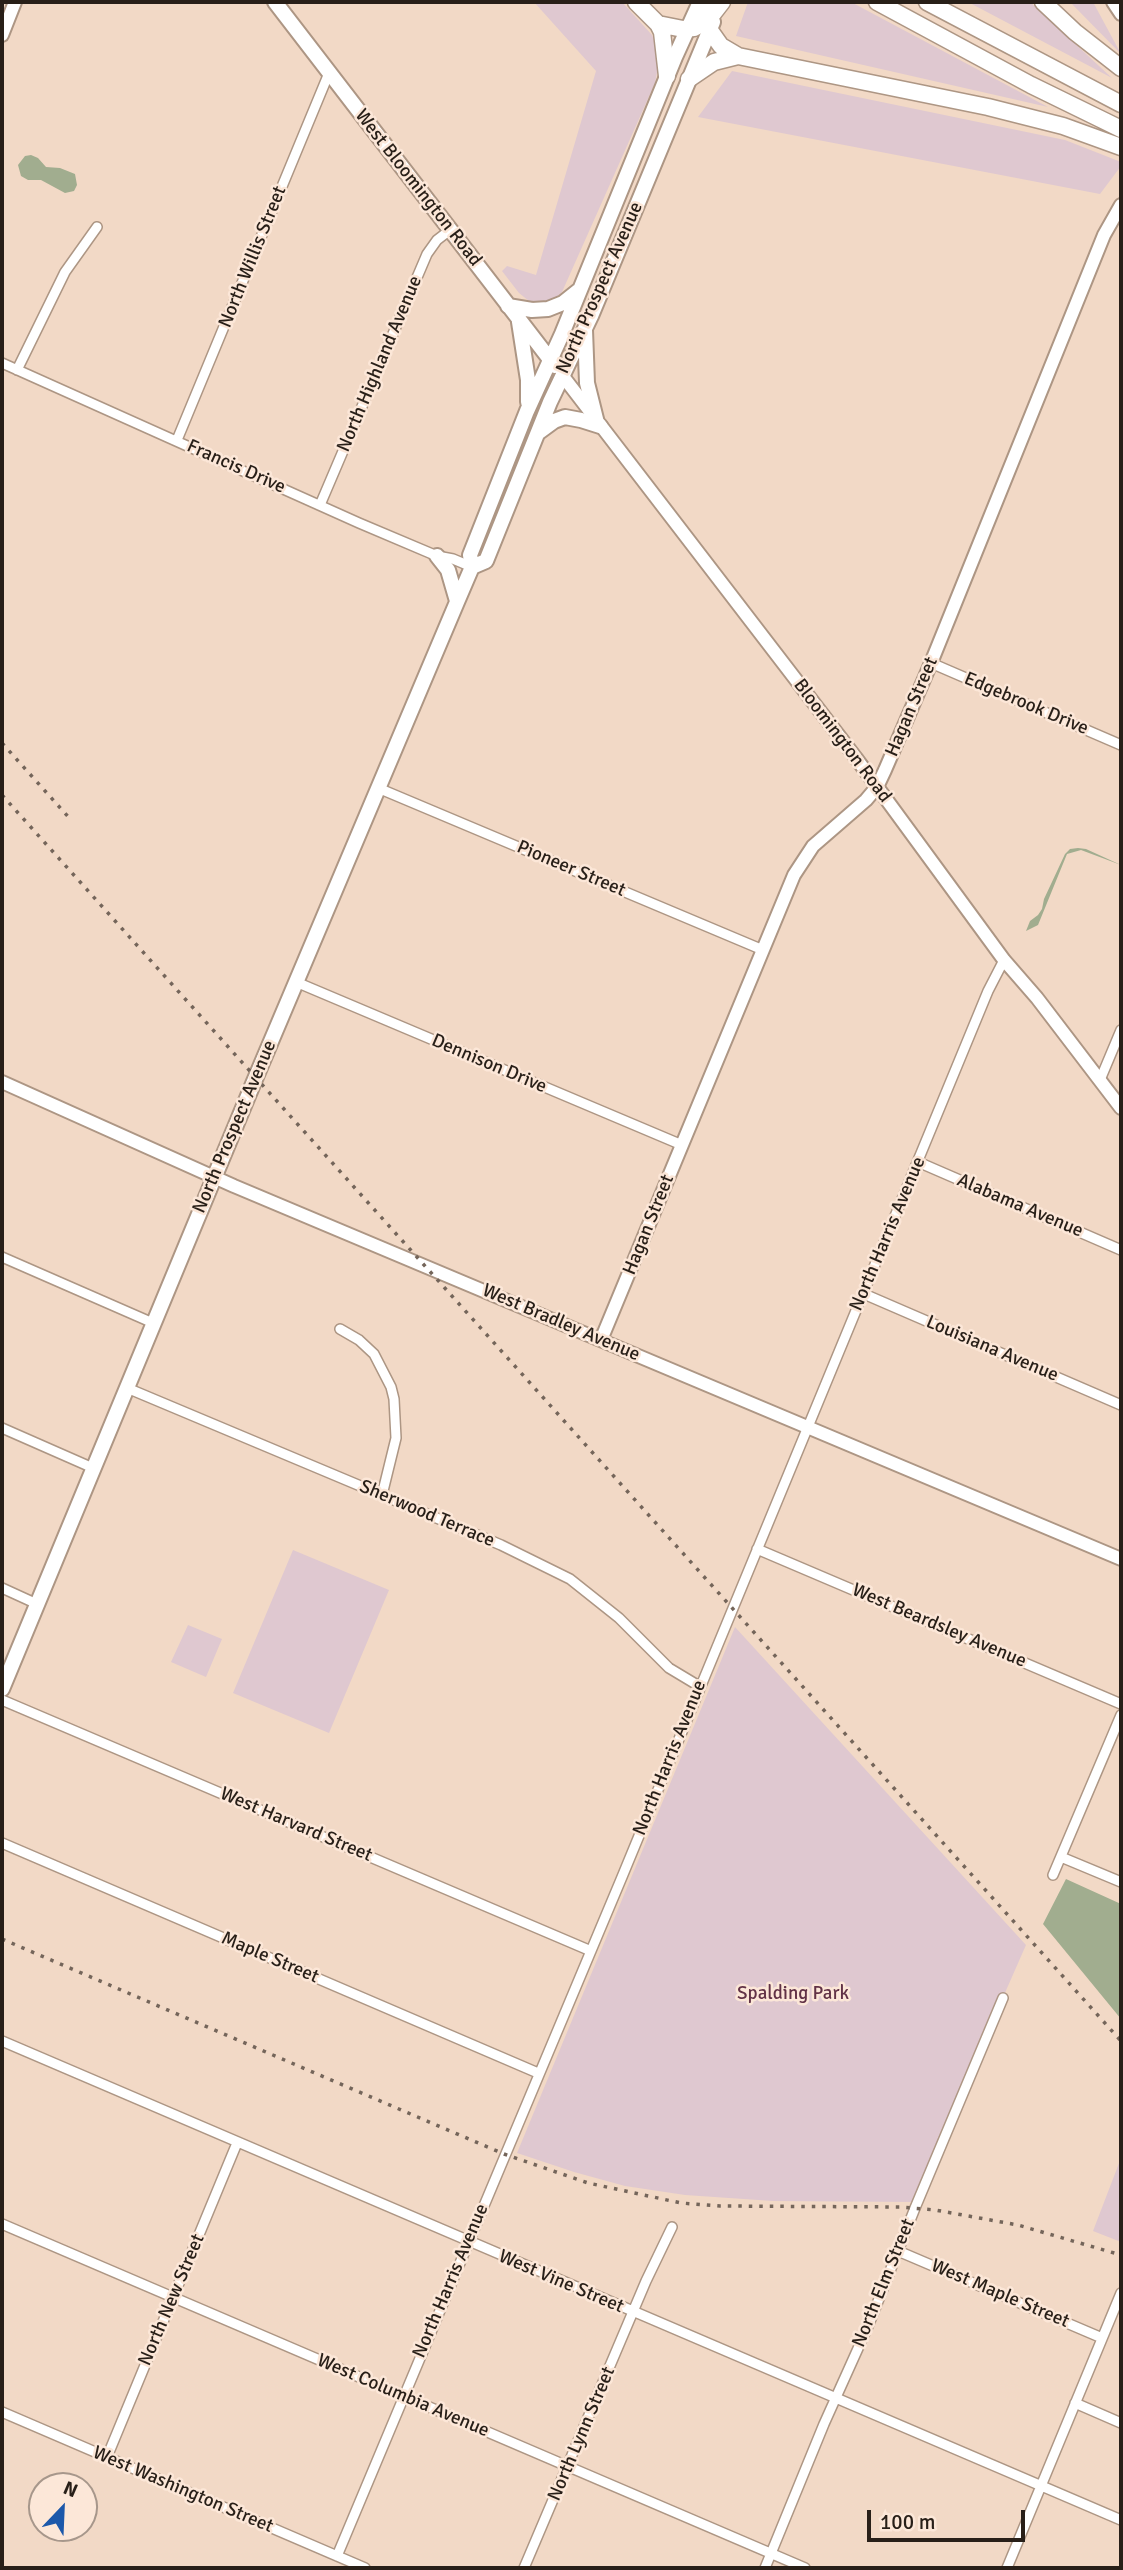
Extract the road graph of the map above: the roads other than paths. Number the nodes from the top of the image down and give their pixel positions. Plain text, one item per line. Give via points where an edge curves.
1 (15, 2) edge
2 (275, 2) edge
3 (636, 2) edge
4 (703, 2) edge
5 (722, 2) edge
6 (877, 2) edge
7 (927, 2) edge
8 (1043, 2) edge
9 (1113, 2) edge
10 (1121, 14) edge
11 (659, 24) junction
12 (708, 26) junction
13 (688, 29) junction
14 (2, 35) edge
15 (738, 56) junction
16 (1121, 68) edge
17 (329, 73) junction
18 (667, 76) junction
19 (689, 79) junction
20 (1121, 104) edge
21 (1121, 129) edge
22 (1121, 148) edge
23 (1121, 205) edge
24 (97, 227) dead end
25 (450, 230) junction
26 (581, 287) junction
27 (508, 306) junction
28 (519, 320) junction
29 (585, 329) junction
30 (550, 360) junction
31 (2, 363) edge
32 (17, 370) junction
33 (562, 375) junction
34 (527, 411) junction
35 (598, 423) junction
36 (538, 433) junction
37 (177, 440) junction
38 (320, 505) junction
39 (437, 556) junction
40 (472, 567) junction
41 (457, 603) junction
42 (931, 663) junction
43 (1121, 745) edge
44 (877, 787) junction
45 (379, 788) junction
46 (763, 950) junction
47 (1004, 960) junction
48 (296, 982) junction
49 (1121, 1030) edge
50 (1100, 1080) junction
51 (2, 1082) edge
52 (1121, 1108) edge
53 (681, 1145) junction
54 (918, 1162) junction
55 (214, 1177) junction
56 (1121, 1250) edge
57 (2, 1257) edge
58 (864, 1294) junction
59 (153, 1323) junction
60 (340, 1329) dead end
61 (601, 1340) junction
62 (127, 1388) junction
63 (1121, 1405) edge
64 (807, 1427) junction
65 (2, 1428) edge
66 (93, 1468) junction
67 (382, 1495) junction
68 (757, 1549) junction
69 (1121, 1559) edge
70 (2, 1588) edge
71 (37, 1604) junction
72 (699, 1686) junction
73 (2, 1689) edge
74 (2, 1700) edge
75 (1121, 1704) edge
76 (1121, 1714) edge
77 (2, 1843) edge
78 (1061, 1857) junction
79 (1053, 1875) dead end
80 (1121, 1882) edge
81 (591, 1951) junction
82 (1003, 1998) dead end
83 (2, 2042) edge
84 (538, 2073) junction
85 (237, 2143) junction
86 (2, 2224) edge
87 (672, 2227) dead end
88 (468, 2242) junction
89 (898, 2251) junction
90 (1121, 2293) edge
91 (172, 2298) junction
92 (634, 2312) junction
93 (1102, 2338) junction
94 (404, 2396) junction
95 (836, 2399) junction
96 (1075, 2403) junction
97 (2, 2412) edge
98 (1121, 2423) edge
99 (107, 2457) junction
100 (569, 2467) junction
101 (1041, 2486) junction
102 (1121, 2520) edge
103 (771, 2554) junction
104 (337, 2556) junction
105 (365, 2568) edge
106 (524, 2568) edge
107 (765, 2568) edge
108 (805, 2568) edge
109 (1007, 2568) edge

1 - 14 main road
2 - 17 main road, West Bloomington Road
3 - 11 highway
4 - 12 highway
4 - 13 main road, North Prospect Avenue
5 - 12 highway
6 - 21 highway
7 - 20 highway
8 - 16 highway
9 - 10 main road
11 - 13 highway
11 - 18 highway
12 - 13 highway
12 - 15 highway via 721,46
12 - 19 main road, North Prospect Avenue
13 - 18 main road, North Prospect Avenue
15 - 19 highway via 714,62
15 - 22 highway via 1000,110 1063,126
17 - 25 main road, West Bloomington Road
17 - 37 street, North Willis Street
18 - 26 main road, North Prospect Avenue
19 - 29 main road, North Prospect Avenue
23 - 42 main road, Hagan Street via 1104,235
24 - 32 street via 65,272
25 - 27 main road, West Bloomington Road
25 - 38 street, North Highland Avenue via 427,254
26 - 27 main road via 548,309
26 - 30 main road, North Prospect Avenue
27 - 28 main road, West Bloomington Road
28 - 30 main road, West Bloomington Road
28 - 34 main road
29 - 33 main road, North Prospect Avenue
29 - 35 main road via 587,383
30 - 33 main road, West Bloomington Road
30 - 34 main road, North Prospect Avenue
31 - 32 street, Francis Drive
32 - 37 street, Francis Drive
33 - 35 main road, Bloomington Road
33 - 36 main road, North Prospect Avenue
34 - 40 main road, North Prospect Avenue via 470,555
35 - 36 main road via 565,417
35 - 44 main road, Bloomington Road
36 - 40 main road, North Prospect Avenue via 486,561
37 - 38 street, Francis Drive
38 - 39 street, Francis Drive
39 - 40 street, Francis Drive
39 - 41 main road via 448,570
40 - 41 main road, North Prospect Avenue
41 - 45 main road, North Prospect Avenue
42 - 43 street, Edgebrook Drive
42 - 44 main road, Hagan Street
44 - 46 main road, Hagan Street via 806,854
44 - 47 main road, Bloomington Road
45 - 46 street, Pioneer Street
45 - 48 main road, North Prospect Avenue
46 - 53 main road, Hagan Street
47 - 50 main road, Bloomington Road
47 - 54 street, North Harris Avenue
48 - 53 street, Dennison Drive
48 - 55 main road, North Prospect Avenue
49 - 50 street
50 - 52 main road, Bloomington Road
51 - 55 main road, West Bradley Avenue
53 - 61 main road, Hagan Street
54 - 56 street, Alabama Avenue
54 - 58 street, North Harris Avenue
55 - 59 main road, North Prospect Avenue
55 - 61 main road, West Bradley Avenue
57 - 59 street
58 - 63 street, Louisiana Avenue
58 - 64 street, North Harris Avenue
59 - 62 main road, North Prospect Avenue
60 - 67 street via 374,1354 394,1399 396,1438
61 - 64 main road, West Bradley Avenue
62 - 66 main road, North Prospect Avenue
62 - 67 street, Sherwood Terrace
64 - 68 street, North Harris Avenue
64 - 69 main road, West Bradley Avenue
65 - 66 street
66 - 71 main road, North Prospect Avenue
67 - 72 street, Sherwood Terrace via 570,1579 619,1618 669,1668
68 - 72 street, North Harris Avenue
68 - 75 street, West Beardsley Avenue
70 - 71 street
71 - 73 main road, North Prospect Avenue
72 - 81 street, North Harris Avenue
74 - 81 street, West Harvard Street
76 - 78 street
77 - 84 street, Maple Street
78 - 79 street
78 - 80 street
81 - 84 street, North Harris Avenue
82 - 89 street, North Elm Street
83 - 85 street, West Vine Street
84 - 88 street, North Harris Avenue
85 - 88 street, West Vine Street
85 - 91 street, North New Street
86 - 91 street, West Columbia Avenue
87 - 92 street, North Lynn Street
88 - 92 street, West Vine Street
88 - 94 street, North Harris Avenue
89 - 93 street, West Maple Street
89 - 95 street, North Elm Street
90 - 93 street
91 - 94 street, West Columbia Avenue
91 - 99 street, North New Street
92 - 95 street, West Vine Street
92 - 100 street, North Lynn Street
93 - 96 street
94 - 100 street, West Columbia Avenue
94 - 104 street, North Harris Avenue
95 - 101 street, West Vine Street
95 - 103 street, North Elm Street
96 - 98 street
96 - 101 street
97 - 99 street, West Washington Street
99 - 104 street, West Washington Street
100 - 103 street, West Columbia Avenue
100 - 106 street, North Lynn Street
101 - 102 street, West Vine Street
101 - 109 street
103 - 107 street, North Elm Street
103 - 108 street, West Columbia Avenue
104 - 105 street, West Washington Street

